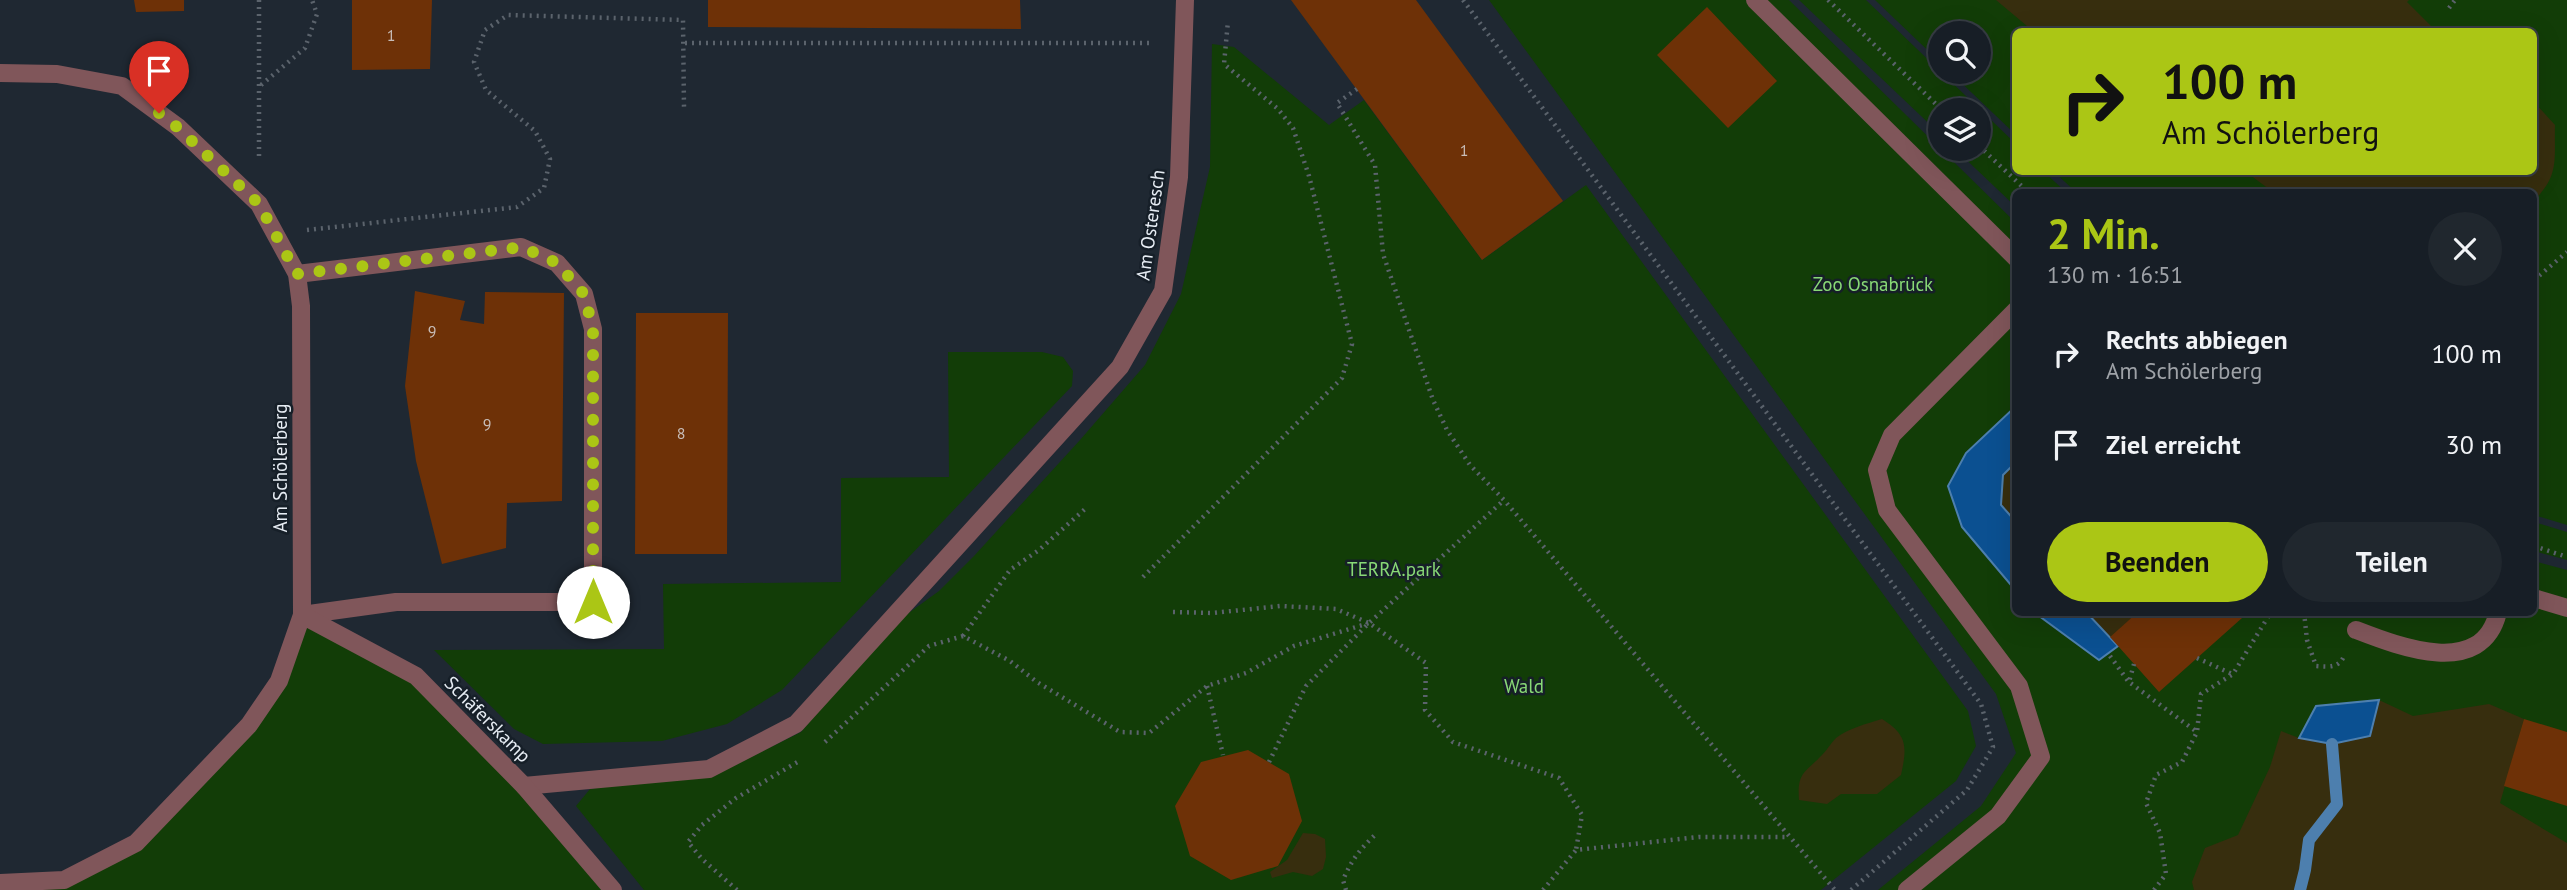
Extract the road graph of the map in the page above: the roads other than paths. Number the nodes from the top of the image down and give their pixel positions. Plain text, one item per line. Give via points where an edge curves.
1 (1185, 0) edge
2 (1755, 0) edge
3 (0, 73) edge
4 (2012, 254) edge
5 (297, 274) junction
6 (2012, 314) edge
7 (2537, 599) edge
8 (2567, 608) edge
9 (302, 615) junction
10 (2497, 616) edge
11 (2356, 630) dead end
12 (524, 786) junction
13 (0, 883) edge
14 (613, 890) edge
15 (1907, 890) edge

1 - 12 street, Am Osteresch via 1179,177 1163,291 1120,367 796,724 709,769
2 - 4 street
3 - 5 street, Am Schölerberg via 57,74 122,86 177,127 259,204
5 - 9 street, Am Schölerberg via 301,306
5 - 9 street via 522,247 557,263 584,294 593,329 593,602 396,602
6 - 15 street via 1892,435 1877,470 1887,510 2019,686 2041,757 1998,816
7 - 8 street
9 - 12 street, Schäferskamp via 416,676
9 - 13 street, Am Schölerberg via 279,681 249,725 136,843 64,880
10 - 11 street via 2478,646 2443,654
12 - 14 street, Schäferskamp

